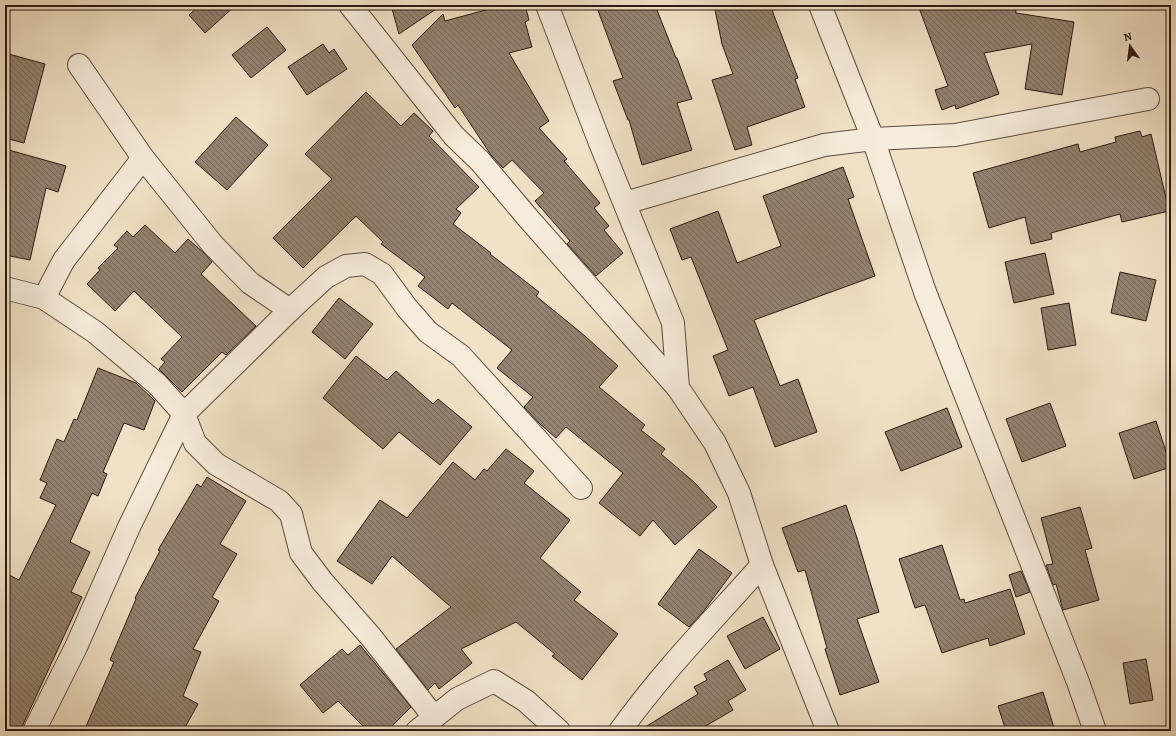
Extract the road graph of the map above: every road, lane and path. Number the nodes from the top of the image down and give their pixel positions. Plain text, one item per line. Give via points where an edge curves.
1 (350, 5) edge
2 (547, 5) edge
3 (820, 5) edge
4 (79, 65) dead end
5 (1148, 99) dead end
6 (873, 140) junction
7 (143, 158) junction
8 (625, 203) junction
9 (5, 288) edge
10 (44, 298) junction
11 (290, 310) junction
12 (678, 388) junction
13 (184, 414) junction
14 (581, 488) dead end
15 (762, 565) junction
16 (434, 717) junction
17 (34, 731) edge
18 (416, 731) edge
19 (559, 731) edge
20 (620, 731) edge
21 (828, 731) edge
22 (1095, 731) edge

1 - 12 street via 454,136 480,161
2 - 8 street
3 - 6 street
4 - 7 street
5 - 6 street via 954,135
6 - 8 street via 824,145
6 - 22 street via 925,292
7 - 10 street via 64,260
7 - 11 street via 213,245 250,283
8 - 12 street via 673,323
9 - 10 street
10 - 13 street via 95,332 158,384
11 - 13 street
11 - 14 street via 326,277 346,266 365,264 382,274 428,332 461,356
12 - 15 street via 715,443 739,493
13 - 16 street via 195,442 216,464 279,501 291,514 301,553
13 - 17 street via 129,527 76,647
15 - 20 street via 638,705
15 - 21 street
16 - 18 street
16 - 19 street via 457,699 494,681 526,701

